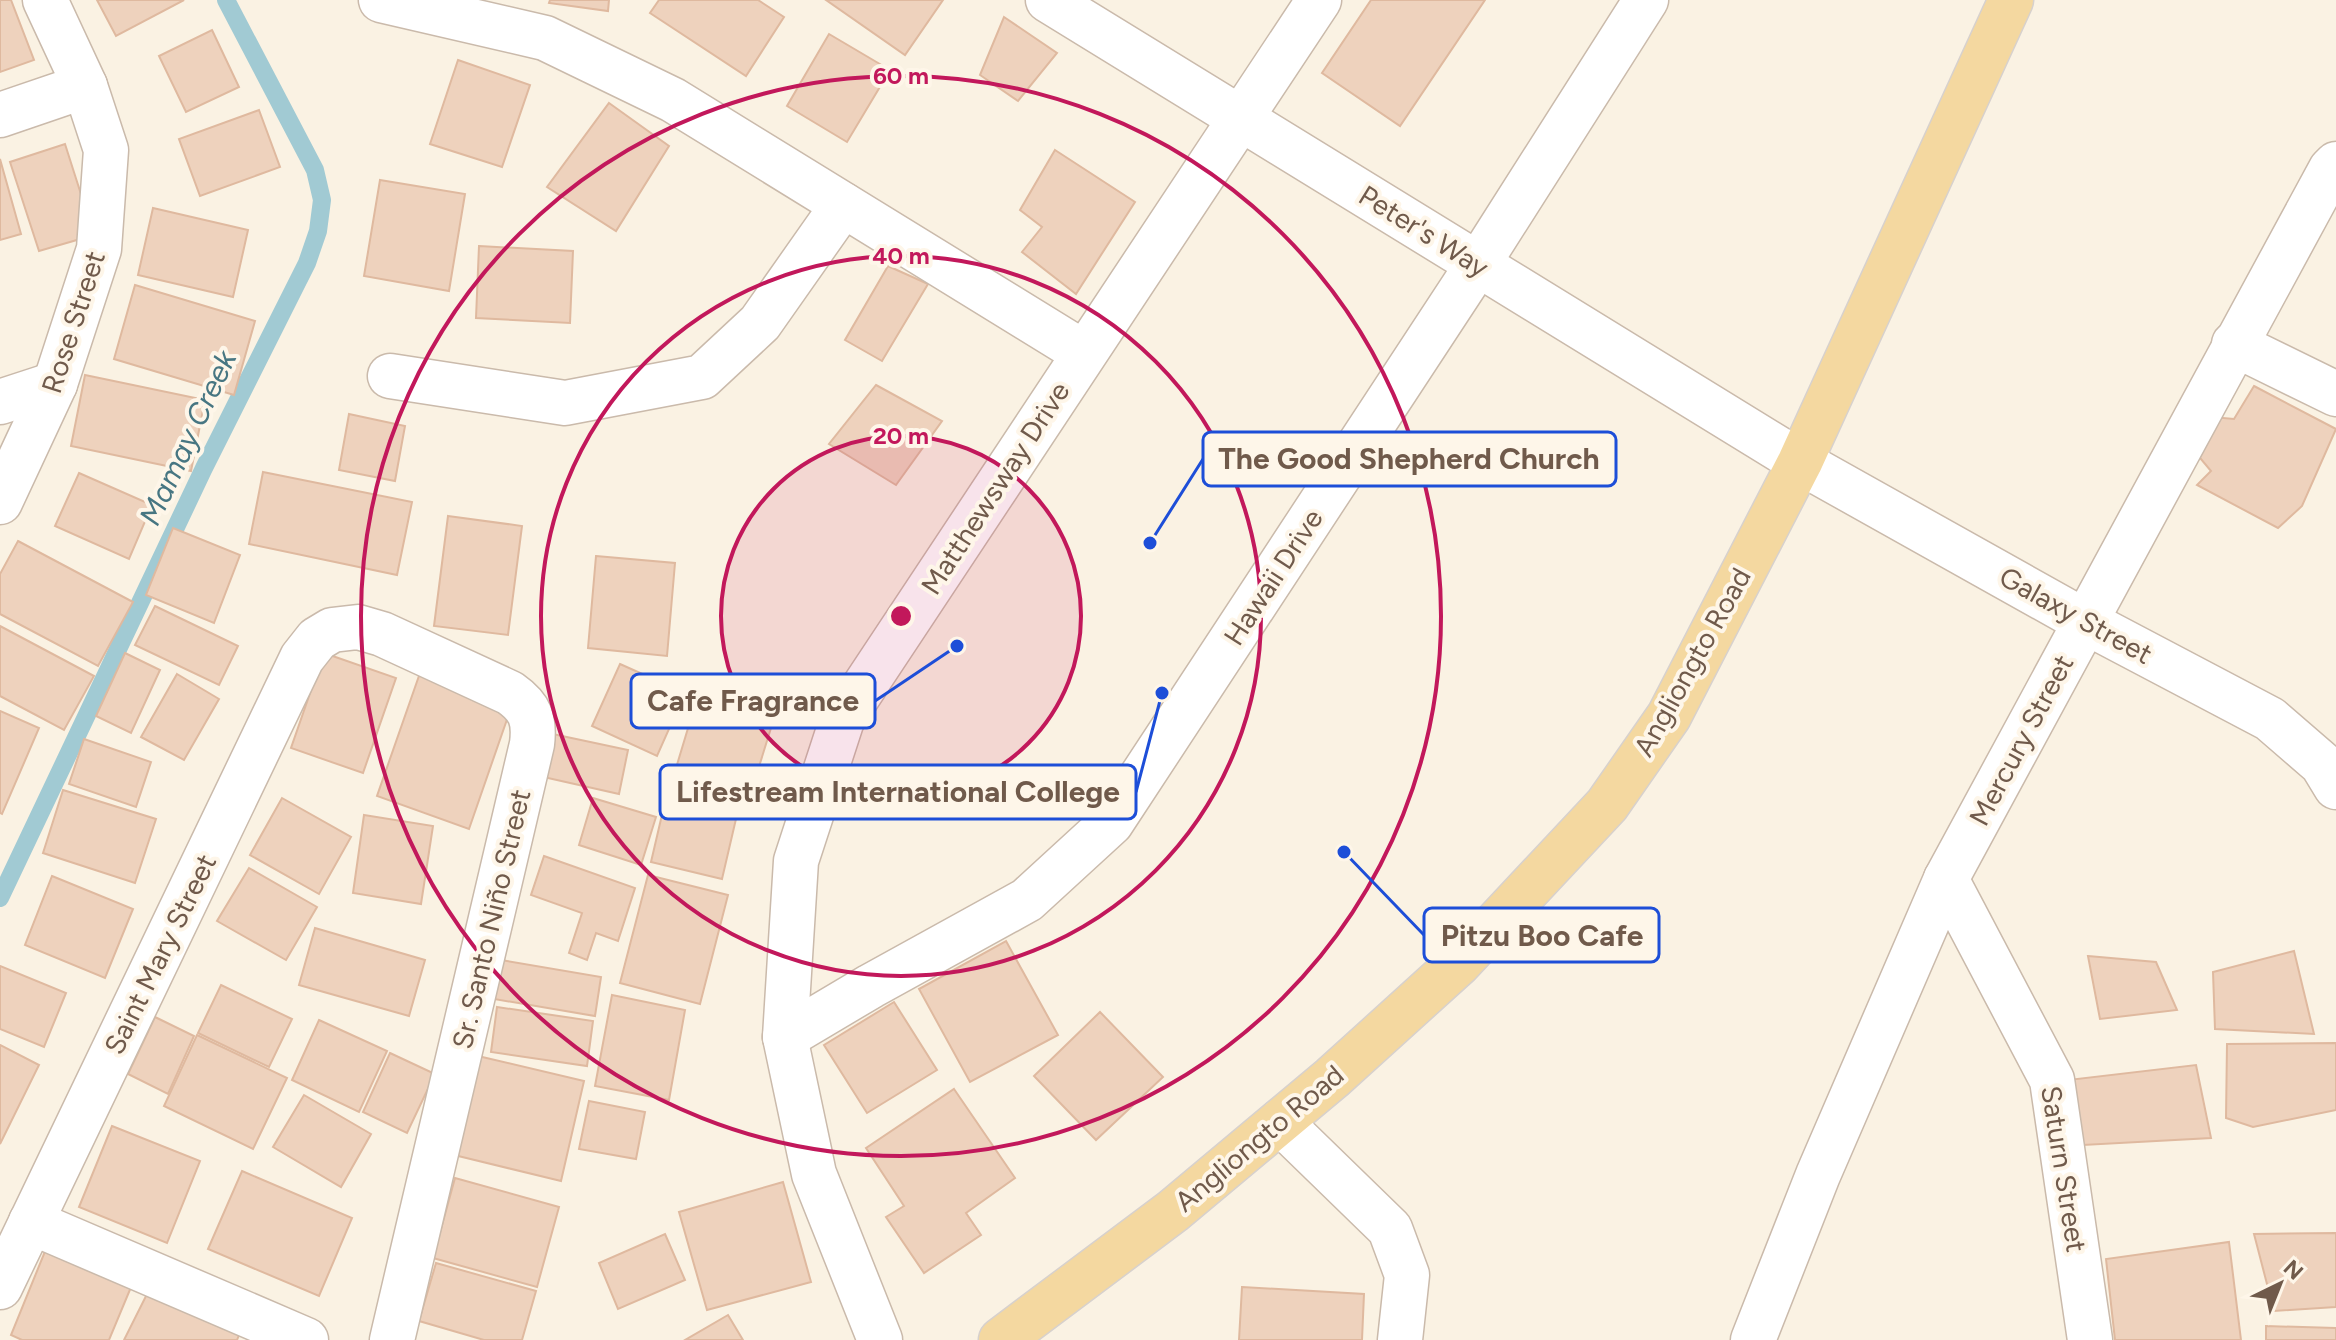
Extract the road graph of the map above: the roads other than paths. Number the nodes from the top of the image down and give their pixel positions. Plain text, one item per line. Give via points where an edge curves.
1 (45, 0) edge
2 (381, 0) edge
3 (1048, 0) edge
4 (1319, 0) edge
5 (1646, 0) edge
6 (2011, 0) edge
7 (85, 86) junction
8 (0, 115) edge
9 (1239, 118) junction
10 (2336, 164) edge
11 (843, 205) junction
12 (1478, 264) junction
13 (2234, 344) junction
14 (1084, 353) junction
15 (390, 376) dead end
16 (55, 384) junction
17 (2336, 394) edge
18 (0, 402) edge
19 (1800, 462) junction
20 (0, 502) edge
21 (2084, 621) junction
22 (332, 630) joint
23 (2336, 787) edge
24 (1946, 879) junction
25 (785, 1037) junction
26 (1280, 1122) junction
27 (31, 1222) junction
28 (0, 1287) edge
29 (306, 1340) edge
30 (392, 1340) edge
31 (880, 1340) edge
32 (1001, 1340) edge
33 (1400, 1340) edge
34 (1753, 1340) edge
35 (2090, 1340) edge

1 - 7 street, Rose Street
2 - 11 street via 545,38 673,100
3 - 9 street, Peter's Way
4 - 9 street, Matthewsway Drive
5 - 12 street, Hawaii Drive
6 - 19 main road, Angliongto Road
7 - 8 street
7 - 16 street, Rose Street via 106,150 99,249
9 - 12 street, Peter's Way
9 - 14 street, Matthewsway Drive
10 - 13 street, Mercury Street
11 - 14 street
11 - 15 street via 760,323 702,377 565,403
12 - 19 street, Peter's Way
12 - 25 street, Hawaii Drive via 1111,823 1027,900
13 - 17 street
13 - 21 street, Mercury Street
14 - 25 street, Matthewsway Drive via 842,720 796,861
16 - 18 street
16 - 20 street, Rose Street
19 - 21 street, Galaxy Street
19 - 26 main road, Angliongto Road via 1669,716 1607,805 1459,963
21 - 23 street, Galaxy Street via 2270,719 2322,764
21 - 24 street, Mercury Street
22 - 27 street, Saint Mary Street via 302,658
22 - 30 street, Sr. Santo Niño Street via 358,627 382,634 510,693 525,703 533,718 532,744
24 - 34 street, Mercury Street
24 - 35 street, Saturn Street via 2052,1080
25 - 31 street, Matthewsway Drive via 814,1174
26 - 32 main road, Angliongto Road via 1173,1211
26 - 33 street via 1390,1229 1407,1275
27 - 28 street, Saint Mary Street
27 - 29 street

